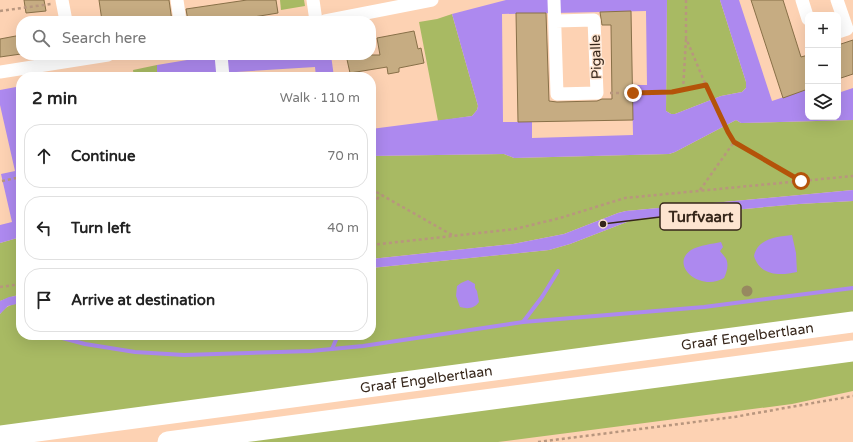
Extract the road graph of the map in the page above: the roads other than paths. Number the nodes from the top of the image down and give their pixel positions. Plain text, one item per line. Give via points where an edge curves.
1 (177, 0) edge
2 (313, 0) edge
3 (432, 0) edge
4 (802, 0) edge
5 (837, 0) edge
6 (63, 1) edge
7 (555, 11) edge
8 (806, 12) edge
9 (65, 16) edge
10 (179, 16) edge
11 (315, 16) edge
12 (350, 16) edge
13 (841, 31) edge
14 (62, 60) edge
15 (222, 60) edge
16 (0, 72) edge
17 (223, 72) edge
18 (853, 322) edge
19 (853, 351) edge
20 (0, 436) edge
21 (168, 442) edge

1 - 10 street
2 - 11 street
3 - 12 street
4 - 8 street
5 - 13 street via 847,29
6 - 9 street
7 - 7 street, Pigalle via 557,94 597,93 594,20
14 - 16 street
15 - 17 street
18 - 20 main road, Graaf Engelbertlaan
19 - 21 main road, Graaf Engelbertlaan

